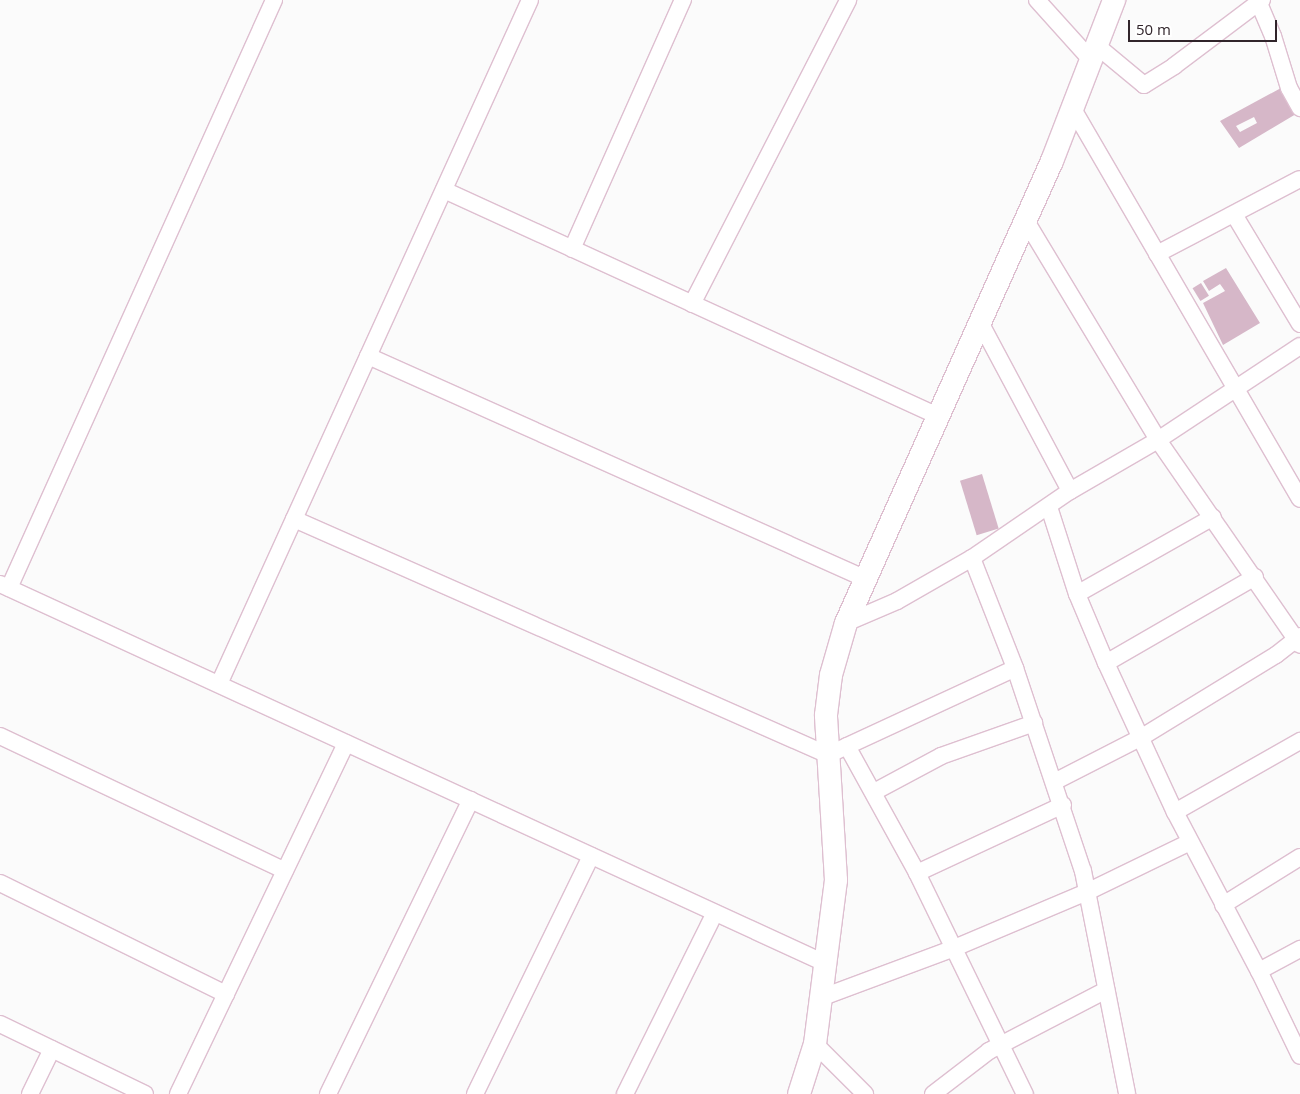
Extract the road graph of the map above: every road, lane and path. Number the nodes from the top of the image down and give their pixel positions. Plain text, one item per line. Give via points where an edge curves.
1 (274, 0) edge
2 (530, 0) edge
3 (683, 0) edge
4 (848, 0) edge
5 (1037, 0) edge
6 (1114, 0) edge
7 (1260, 1) edge
8 (1094, 53) junction
9 (1300, 108) edge
10 (1072, 109) junction
11 (1300, 179) edge
12 (444, 190) junction
13 (1235, 216) junction
14 (1026, 220) junction
15 (572, 249) junction
16 (1157, 254) junction
17 (692, 304) junction
18 (981, 324) junction
19 (1300, 324) edge
20 (1300, 346) edge
21 (368, 356) junction
22 (1237, 388) junction
23 (940, 416) junction
24 (1158, 440) junction
25 (1070, 491) junction
26 (1300, 499) edge
27 (1049, 507) junction
28 (1213, 517) junction
29 (294, 519) junction
30 (972, 558) junction
31 (1255, 577) junction
32 (866, 579) junction
33 (4, 586) edge
34 (1077, 594) junction
35 (846, 623) junction
36 (1299, 640) edge
37 (1106, 663) junction
38 (1015, 668) junction
39 (219, 684) junction
40 (1034, 723) junction
41 (0, 736) edge
42 (1142, 737) junction
43 (1300, 740) edge
44 (346, 743) junction
45 (838, 750) junction
46 (1054, 782) junction
47 (874, 792) junction
48 (471, 800) junction
49 (1063, 805) junction
50 (1175, 812) junction
51 (1190, 842) junction
52 (591, 856) junction
53 (1300, 857) edge
54 (285, 871) junction
55 (917, 872) junction
56 (0, 883) edge
57 (1087, 892) junction
58 (1223, 905) junction
59 (715, 913) junction
60 (952, 949) junction
61 (1300, 949) edge
62 (827, 964) junction
63 (1259, 971) junction
64 (1106, 990) junction
65 (226, 994) junction
66 (823, 997) junction
67 (0, 1024) edge
68 (815, 1044) junction
69 (1000, 1045) junction
70 (52, 1049) junction
71 (1300, 1056) edge
72 (30, 1094) edge
73 (145, 1094) edge
74 (178, 1094) edge
75 (328, 1094) edge
76 (475, 1094) edge
77 (625, 1094) edge
78 (799, 1094) edge
79 (864, 1094) edge
80 (934, 1094) edge
81 (1025, 1094) edge
82 (1127, 1094) edge

1 - 33 street
2 - 12 street
3 - 15 street
4 - 17 street
5 - 8 street
6 - 8 main road
7 - 8 street via 1144,85
7 - 9 street via 1289,88
8 - 10 main road
10 - 14 main road
10 - 16 street
11 - 13 street
12 - 15 street
12 - 21 street
13 - 16 street
13 - 19 street
14 - 18 main road
14 - 24 street
15 - 17 street
16 - 22 street
17 - 23 street
18 - 23 main road
18 - 25 street
20 - 22 street
21 - 29 street
21 - 32 street
22 - 24 street
22 - 26 street
23 - 32 main road
24 - 25 street
24 - 28 street
25 - 27 street
27 - 30 street
27 - 34 street
28 - 31 street
28 - 34 street
29 - 39 street
29 - 45 street
30 - 35 street via 897,601
30 - 38 street
31 - 36 street
31 - 37 street
32 - 35 main road
33 - 39 street
34 - 37 street
35 - 45 main road via 831,676 826,715
36 - 42 street
37 - 42 street
38 - 40 street
38 - 45 street
39 - 44 street
40 - 46 street
40 - 47 street via 941,756
41 - 54 street
42 - 46 street
42 - 50 street
43 - 50 street
44 - 48 street
44 - 54 street
45 - 47 street
45 - 62 main road via 836,880
46 - 49 street
47 - 55 street
48 - 52 street
48 - 75 street
49 - 55 street
49 - 57 street
50 - 51 street
51 - 57 street
51 - 58 street
52 - 59 street
52 - 76 street
53 - 58 street
54 - 65 street
55 - 60 street
56 - 65 street
57 - 60 street
57 - 64 street
58 - 63 street
59 - 62 street
59 - 77 street
60 - 66 street
60 - 69 street
61 - 63 street
62 - 66 main road
63 - 71 street
64 - 69 street
64 - 82 street
65 - 74 street
66 - 68 main road
67 - 70 street
68 - 78 main road
68 - 79 street
69 - 80 street
69 - 81 street
70 - 72 street
70 - 73 street

